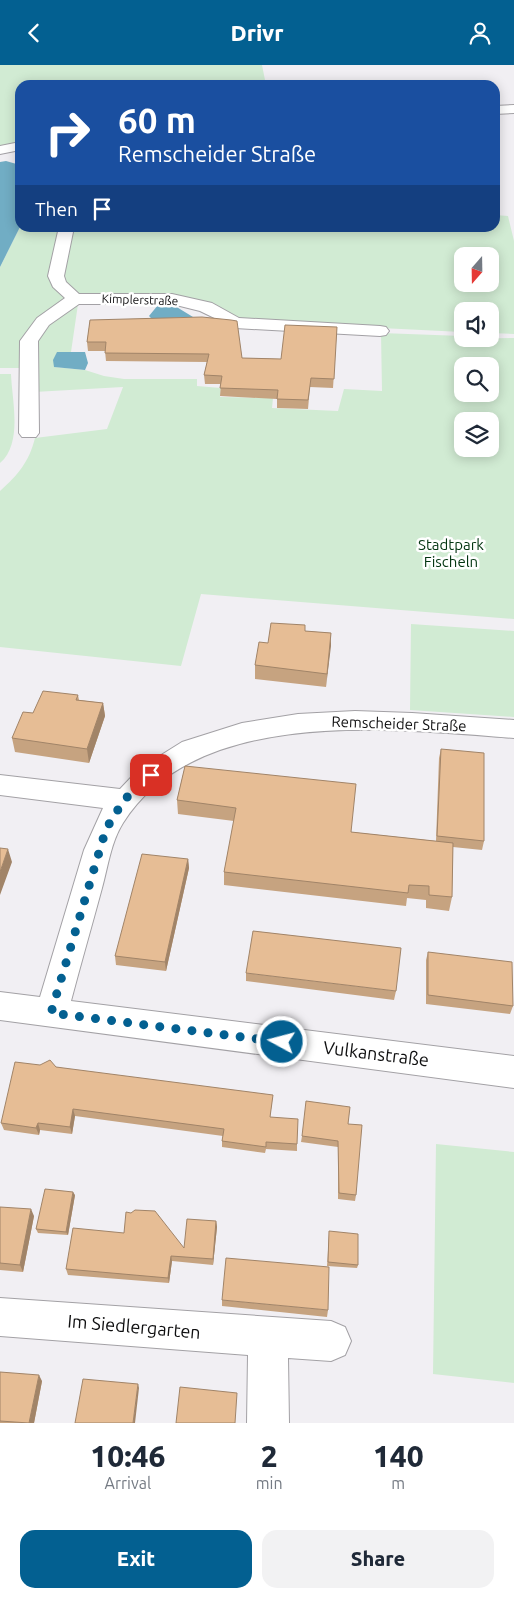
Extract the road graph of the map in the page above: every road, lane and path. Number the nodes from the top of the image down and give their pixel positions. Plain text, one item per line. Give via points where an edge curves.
1 (514, 109) edge
2 (500, 110) edge
3 (15, 148) edge
4 (0, 150) edge
5 (66, 232) edge
6 (75, 299) junction
7 (380, 331) dead end
8 (29, 433) dead end
9 (514, 729) edge
10 (0, 785) edge
11 (124, 800) junction
12 (0, 1006) edge
13 (51, 1013) junction
14 (514, 1072) edge
15 (0, 1317) edge
16 (268, 1338) junction
17 (331, 1341) dead end
18 (268, 1423) edge

1 - 2 street
3 - 4 street
5 - 6 street via 56,275 59,284
6 - 7 street, Kimplerstraße via 172,299 206,307 235,323
6 - 8 street via 35,328 29,341
9 - 11 street, Remscheider Straße via 392,720 332,720 282,726 235,735 195,748 161,767
10 - 11 street
11 - 13 street, Remscheider Straße via 100,846
12 - 13 street, Vulkanstraße
13 - 14 street, Vulkanstraße
15 - 16 street, Im Siedlergarten
16 - 17 street, Im Siedlergarten
16 - 18 street

